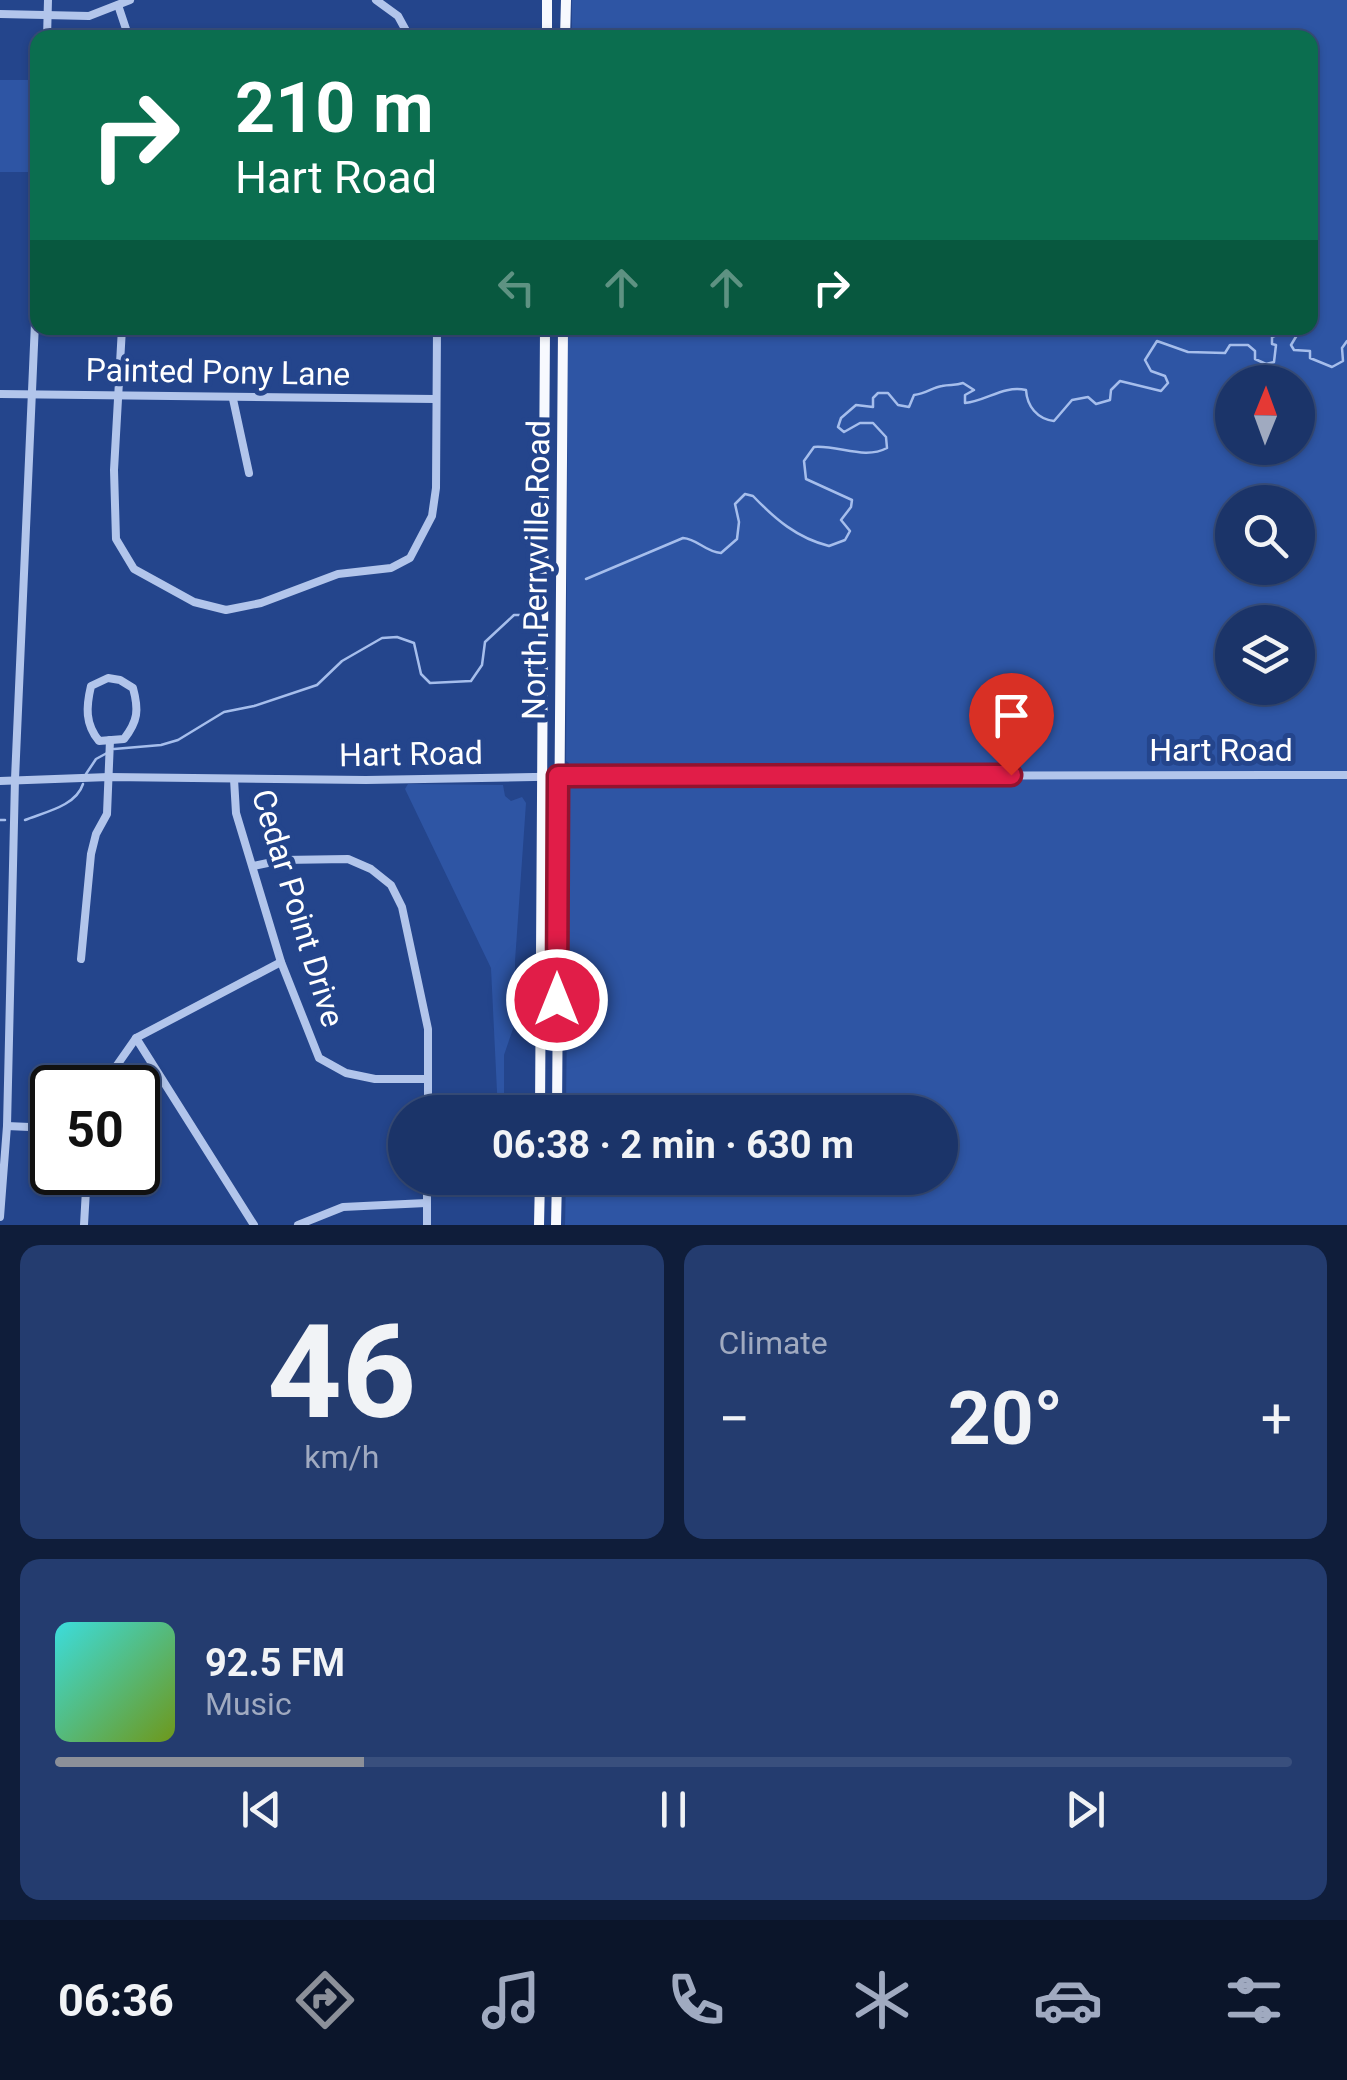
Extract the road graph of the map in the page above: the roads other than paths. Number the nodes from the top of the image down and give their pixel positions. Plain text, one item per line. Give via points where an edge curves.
1 (48, 0) edge
2 (130, 0) edge
3 (376, 0) edge
4 (547, 0) edge
5 (566, 0) edge
6 (118, 5) junction
7 (48, 13) junction
8 (0, 14) edge
9 (47, 30) edge
10 (126, 30) edge
11 (407, 30) edge
12 (547, 30) edge
13 (565, 30) edge
14 (35, 335) edge
15 (121, 335) edge
16 (437, 335) edge
17 (545, 335) edge
18 (563, 335) edge
19 (0, 394) edge
20 (32, 395) junction
21 (117, 397) junction
22 (435, 398) junction
23 (233, 399) junction
24 (250, 474) dead end
25 (110, 740) junction
26 (1347, 774) edge
27 (558, 776) junction
28 (109, 777) junction
29 (543, 777) junction
30 (15, 779) junction
31 (234, 779) junction
32 (0, 782) edge
33 (253, 866) junction
34 (5, 950) edge
35 (81, 959) dead end
36 (282, 962) junction
37 (136, 1038) junction
38 (117, 1065) edge
39 (428, 1079) junction
40 (428, 1095) edge
41 (540, 1095) edge
42 (557, 1095) edge
43 (7, 1126) junction
44 (30, 1127) edge
45 (85, 1195) edge
46 (426, 1195) edge
47 (540, 1195) edge
48 (556, 1195) edge
49 (426, 1203) junction
50 (0, 1217) edge
51 (84, 1225) edge
52 (254, 1225) edge
53 (298, 1225) edge
54 (426, 1225) edge
55 (539, 1225) edge
56 (556, 1225) edge

1 - 7 street
2 - 6 street
3 - 11 street
4 - 12 main road
5 - 13 main road
6 - 7 street via 89,16
6 - 10 street
7 - 8 street
7 - 9 street
14 - 20 street
15 - 21 street
16 - 22 street
17 - 29 main road, North Perryville Road
18 - 27 main road, North Perryville Road
19 - 20 street, Painted Pony Lane
20 - 21 street, Painted Pony Lane
20 - 30 street
21 - 22 street via 116,539 134,569 212,609 242,608 338,574 391,568 410,558 432,516
21 - 23 street, Painted Pony Lane
22 - 23 street, Painted Pony Lane
23 - 24 street
25 - 25 street via 90,730 86,706 92,686 108,678 133,688 138,704 137,723 124,739
25 - 28 street
26 - 27 street, Hart Road
27 - 29 street, Hart Road
27 - 42 main road, North Perryville Road
28 - 30 street, Hart Road
28 - 31 street, Hart Road
28 - 35 street via 106,814 92,854
29 - 31 street, Hart Road
29 - 41 main road, North Perryville Road
30 - 32 street, Hart Road
30 - 34 street
31 - 33 street, Cedar Point Drive via 236,813
33 - 36 street, Cedar Point Drive
33 - 39 street via 348,859 372,868 391,886 402,907 428,1030
34 - 43 street
36 - 37 street
36 - 39 street, Cedar Point Drive via 319,1058 375,1079
37 - 38 street
37 - 52 street
39 - 40 street
43 - 44 street
43 - 50 street
45 - 51 street
46 - 49 street
47 - 55 main road
48 - 56 main road
49 - 53 street via 343,1207
49 - 54 street

